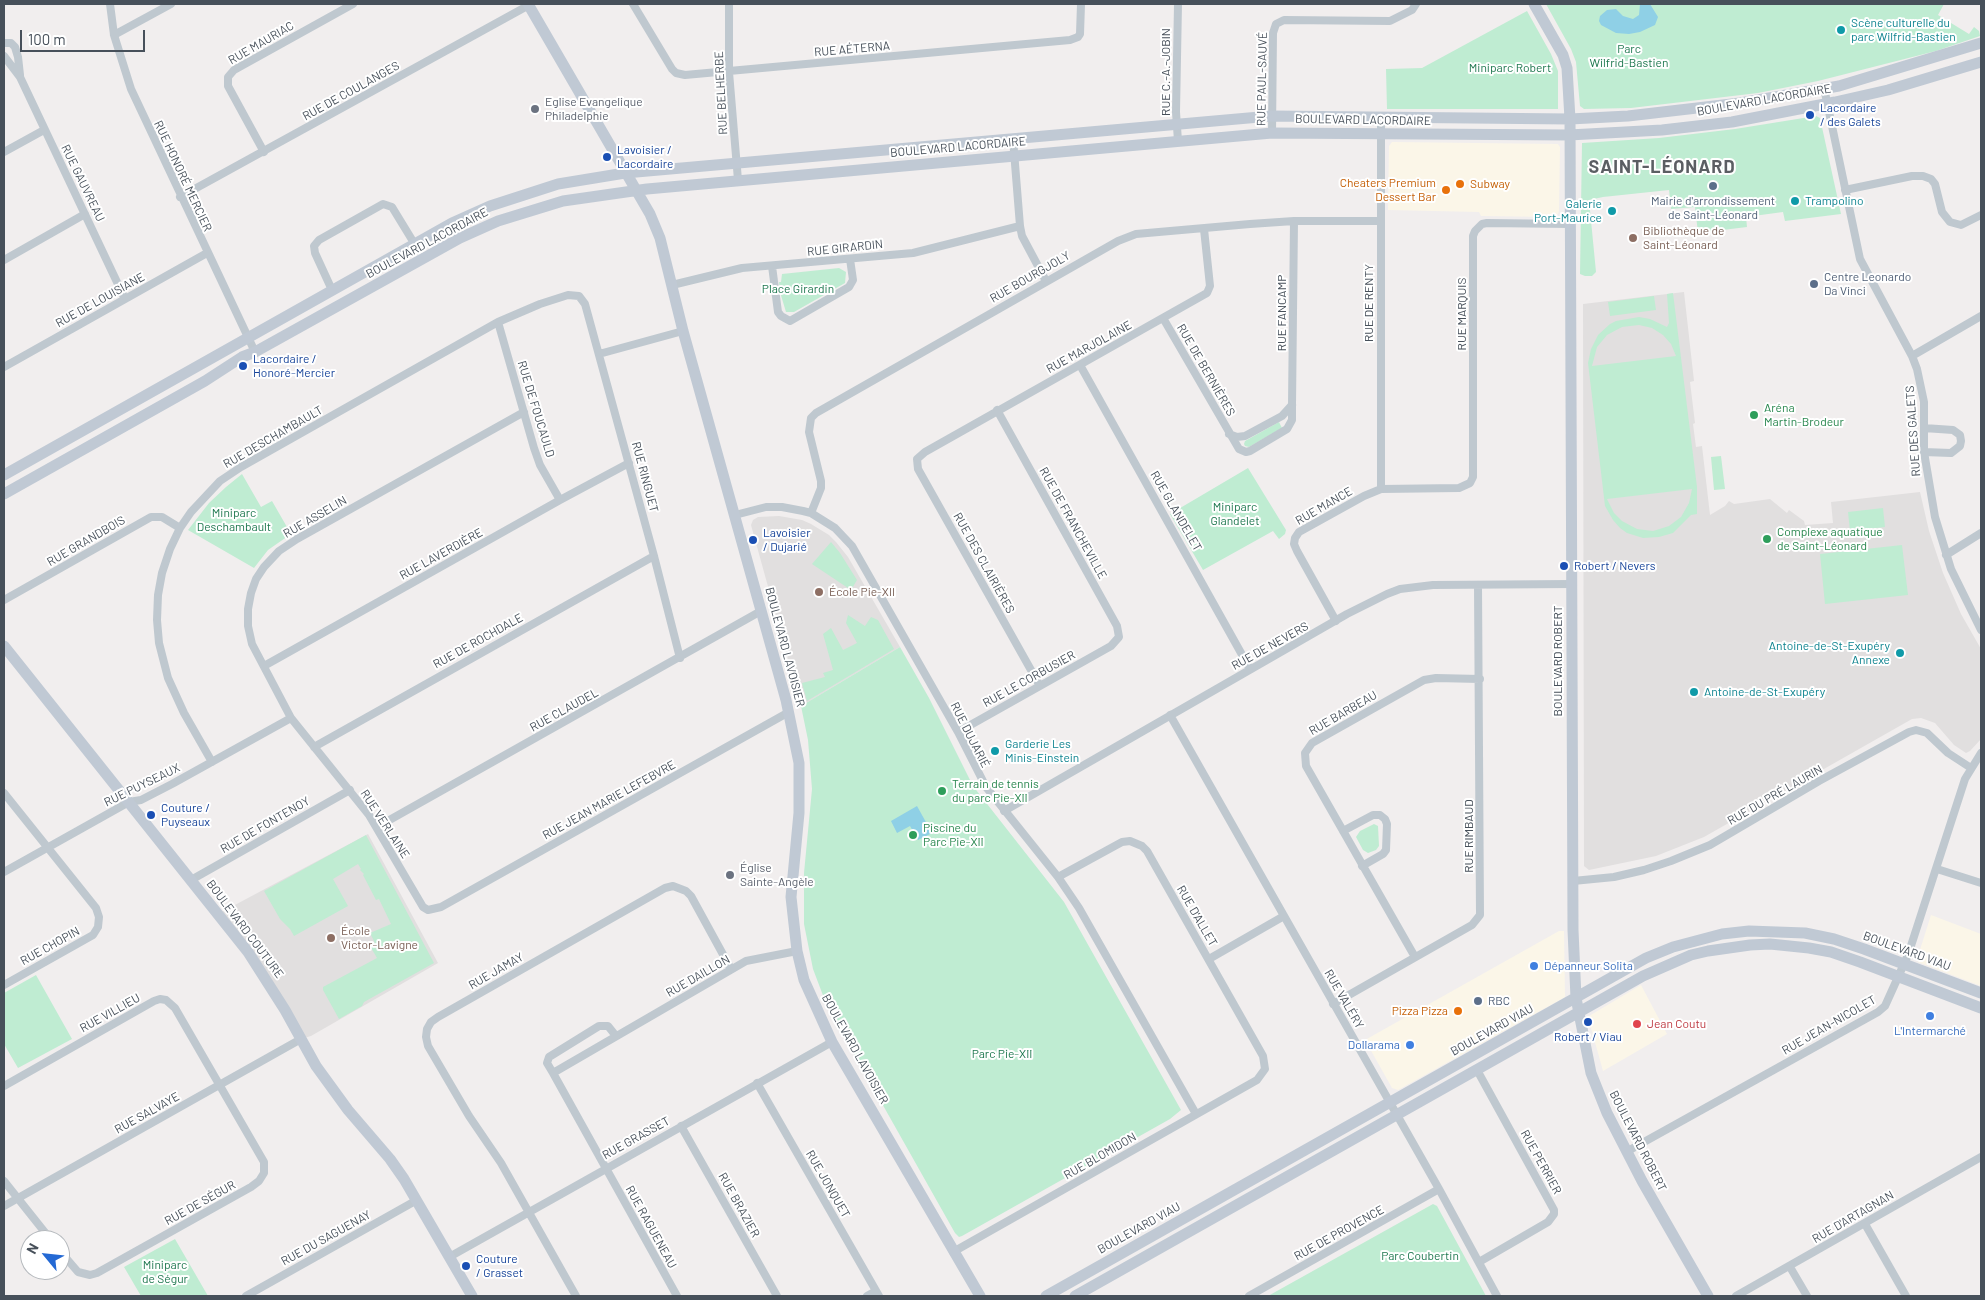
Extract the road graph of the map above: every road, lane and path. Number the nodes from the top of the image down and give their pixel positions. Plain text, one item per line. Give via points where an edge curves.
1 (110, 4) edge
2 (171, 4) edge
3 (353, 4) edge
4 (529, 4) edge
5 (633, 4) edge
6 (729, 4) edge
7 (1081, 4) edge
8 (1178, 4) edge
9 (1416, 4) edge
10 (1534, 4) edge
11 (114, 35) junction
12 (4, 43) edge
13 (1981, 43) edge
14 (4, 56) edge
15 (1981, 62) edge
16 (729, 72) junction
17 (20, 77) junction
18 (1824, 88) junction
19 (1827, 104) junction
20 (1271, 116) junction
21 (1381, 118) junction
22 (1570, 119) junction
23 (1177, 124) junction
24 (44, 130) junction
25 (1272, 133) junction
26 (1381, 134) junction
27 (1570, 135) junction
28 (1012, 139) junction
29 (1178, 141) junction
30 (4, 152) edge
31 (264, 152) junction
32 (1014, 155) junction
33 (737, 164) junction
34 (625, 173) junction
35 (738, 180) junction
36 (636, 190) junction
37 (1845, 190) junction
38 (180, 198) junction
39 (85, 214) junction
40 (1981, 215) edge
41 (1294, 221) junction
42 (1381, 222) junction
43 (1570, 224) junction
44 (1020, 226) junction
45 (1204, 229) junction
46 (414, 244) junction
47 (207, 253) junction
48 (4, 260) edge
49 (850, 260) junction
50 (772, 266) junction
51 (1046, 281) junction
52 (672, 285) junction
53 (332, 290) junction
54 (125, 299) junction
55 (585, 304) joint
56 (1981, 316) edge
57 (1163, 318) junction
58 (498, 322) junction
59 (683, 331) junction
60 (248, 337) junction
61 (255, 352) junction
62 (600, 354) junction
63 (1912, 356) junction
64 (1080, 365) junction
65 (4, 367) edge
66 (1292, 406) junction
67 (997, 410) junction
68 (524, 412) junction
69 (1924, 428) junction
70 (1229, 434) junction
71 (1250, 451) joint
72 (924, 452) joint
73 (1924, 452) junction
74 (629, 463) junction
75 (4, 474) edge
76 (1458, 488) joint
77 (1381, 489) junction
78 (4, 494) edge
79 (560, 500) junction
80 (811, 513) junction
81 (735, 515) junction
82 (180, 528) junction
83 (1981, 533) edge
84 (1946, 555) junction
85 (654, 556) junction
86 (1572, 584) junction
87 (1478, 585) junction
88 (4, 600) edge
89 (761, 611) junction
90 (1336, 621) junction
91 (1981, 630) edge
92 (4, 646) edge
93 (1111, 646) joint
94 (680, 658) junction
95 (264, 666) junction
96 (1250, 670) junction
97 (1480, 679) junction
98 (1040, 686) junction
99 (789, 712) junction
100 (1170, 715) junction
101 (291, 718) junction
102 (958, 732) junction
103 (314, 747) junction
104 (1981, 753) edge
105 (212, 762) junction
106 (1971, 768) junction
107 (350, 790) junction
108 (4, 793) edge
109 (129, 802) junction
110 (1004, 811) junction
111 (376, 827) junction
112 (1343, 832) junction
113 (47, 848) junction
114 (1362, 866) junction
115 (1937, 869) junction
116 (4, 872) edge
117 (1058, 877) junction
118 (191, 880) junction
119 (1573, 881) junction
120 (1981, 883) edge
121 (441, 907) joint
122 (1284, 916) junction
123 (796, 952) junction
124 (1415, 957) junction
125 (1209, 959) junction
126 (1904, 964) junction
127 (731, 969) junction
128 (1898, 976) junction
129 (4, 985) edge
130 (1981, 993) edge
131 (1576, 998) junction
132 (1333, 1004) junction
133 (1981, 1008) edge
134 (1578, 1013) junction
135 (616, 1036) junction
136 (301, 1039) junction
137 (832, 1042) junction
138 (1477, 1070) junction
139 (553, 1073) junction
140 (1257, 1080) joint
141 (757, 1083) junction
142 (220, 1084) junction
143 (4, 1086) edge
144 (1389, 1103) junction
145 (1196, 1114) junction
146 (1396, 1115) junction
147 (681, 1126) junction
148 (1626, 1152) junction
149 (1980, 1159) edge
150 (606, 1168) junction
151 (4, 1181) edge
152 (1439, 1189) junction
153 (18, 1198) junction
154 (417, 1200) junction
155 (4, 1206) edge
156 (529, 1211) junction
157 (1865, 1224) junction
158 (43, 1230) edge
159 (953, 1252) junction
160 (451, 1256) junction
161 (1479, 1262) junction
162 (70, 1263) edge
163 (1790, 1267) junction
164 (877, 1294) edge
165 (246, 1296) edge
166 (472, 1296) edge
167 (576, 1296) edge
168 (677, 1296) edge
169 (777, 1296) edge
170 (867, 1296) edge
171 (980, 1296) edge
172 (1046, 1296) edge
173 (1075, 1296) edge
174 (1249, 1296) edge
175 (1497, 1296) edge
176 (1708, 1296) edge
177 (1736, 1296) edge
178 (1807, 1296) edge
179 (1906, 1296) edge

1 - 11 street, RUE HONORÉ MERCIER
2 - 11 street
3 - 31 street, RUE MAURIAC via 234,70 228,77 228,86
4 - 31 street, RUE DE COULANGES
4 - 34 main road, BOULEVARD LAVOISIER
5 - 16 street, RUE AÉTERNA via 676,73
6 - 16 street, RUE BELHERBE
7 - 16 street, RUE AÉTERNA via 1081,29 1074,40
8 - 23 street, RUE C.-A.-JOBIN
9 - 20 street, RUE PAUL-SAUVÉ via 1412,10 1390,21 1284,20 1276,24 1272,33
10 - 22 main road, BOULEVARD ROBERT via 1567,68
11 - 38 street, RUE HONORÉ MERCIER via 131,89
12 - 17 street, RUE GAUVREAU via 11,42 15,47
13 - 18 main road, BOULEVARD LACORDAIRE via 1886,73
14 - 17 street, RUE GAUVREAU
15 - 19 main road, BOULEVARD LACORDAIRE via 1888,90
16 - 33 street, RUE BELHERBE
17 - 24 street, RUE GAUVREAU
18 - 19 street, RUE DES GALETS
18 - 22 main road, BOULEVARD LACORDAIRE via 1697,109
19 - 27 main road, BOULEVARD LACORDAIRE via 1732,122
19 - 37 street, RUE DES GALETS
20 - 21 main road, BOULEVARD LACORDAIRE
20 - 23 main road, BOULEVARD LACORDAIRE
20 - 25 street, RUE PAUL-SAUVÉ
21 - 22 main road, BOULEVARD LACORDAIRE
21 - 26 street, RUE DE RENTY
22 - 27 main road, BOULEVARD ROBERT
23 - 28 main road, BOULEVARD LACORDAIRE
23 - 29 street, RUE C.-A.-JOBIN
24 - 30 street
24 - 39 street, RUE GAUVREAU
25 - 26 main road, BOULEVARD LACORDAIRE
25 - 29 main road, BOULEVARD LACORDAIRE
26 - 27 main road, BOULEVARD LACORDAIRE
26 - 42 street, RUE DE RENTY
27 - 43 main road, BOULEVARD ROBERT
28 - 32 street
28 - 33 main road, BOULEVARD LACORDAIRE
29 - 32 main road, BOULEVARD LACORDAIRE
31 - 38 street, RUE DE COULANGES
32 - 35 main road, BOULEVARD LACORDAIRE
32 - 44 street
33 - 34 main road, BOULEVARD LACORDAIRE
33 - 35 street, RUE BELHERBE
34 - 36 main road, BOULEVARD LAVOISIER
34 - 46 main road, BOULEVARD LACORDAIRE via 558,184 524,194 481,210
35 - 36 main road, BOULEVARD LACORDAIRE
36 - 52 main road, BOULEVARD LAVOISIER via 660,238
36 - 61 main road, BOULEVARD LACORDAIRE via 564,201 492,223
37 - 40 street via 1923,176 1935,184 1942,212 1950,222 1961,225
37 - 63 street, RUE DES GALETS via 1862,264
38 - 47 street, RUE HONORÉ MERCIER
39 - 48 street
39 - 54 street, RUE GAUVREAU
41 - 42 street, RUE BOURGJOLY
41 - 45 street, RUE BOURGJOLY
41 - 66 street, RUE FANCAMP
42 - 77 street, RUE DE RENTY
43 - 76 street, RUE MARQUIS via 1487,223 1475,231 1473,472 1470,483
43 - 86 main road, BOULEVARD ROBERT
44 - 49 street, RUE GIRARDIN via 913,253
44 - 51 street
45 - 51 street, RUE BOURGJOLY via 1125,237
45 - 57 street, RUE MARJOLAINE via 1209,290
46 - 53 main road, BOULEVARD LACORDAIRE
46 - 53 street via 392,207 384,204 326,236 316,243 314,249
47 - 54 street, RUE DE LOUISIANE
47 - 60 street, RUE HONORÉ MERCIER
49 - 50 street, RUE GIRARDIN
49 - 50 street via 853,280 849,287 790,320 778,312
50 - 52 street, RUE GIRARDIN via 733,270
51 - 80 street, RUE BOURGJOLY via 816,413 811,418 809,432 821,488
52 - 59 main road, BOULEVARD LAVOISIER
53 - 60 main road, BOULEVARD LACORDAIRE
54 - 65 street, RUE DE LOUISIANE
55 - 58 street, RUE DESCHAMBAULT via 579,296 568,295
55 - 62 street, RUE RINGUET
56 - 63 street
57 - 64 street, RUE MARJOLAINE
57 - 70 street, RUE DE BERNIÈRES
58 - 68 street, RUE DE FOUCAULD
58 - 82 street, RUE DESCHAMBAULT via 238,468 203,498
59 - 62 street
59 - 81 main road, BOULEVARD LAVOISIER
60 - 61 street, RUE HONORÉ MERCIER
60 - 75 main road, BOULEVARD LACORDAIRE
61 - 78 main road, BOULEVARD LACORDAIRE
62 - 74 street, RUE RINGUET
63 - 69 street, RUE DES GALETS via 1922,389
64 - 67 street, RUE MARJOLAINE
64 - 96 street, RUE GLANDELET
66 - 70 street, RUE DE BERNIÈRES via 1282,416 1245,436
66 - 71 street, RUE FANCAMP via 1289,427
67 - 72 street, RUE MARJOLAINE
67 - 93 street, RUE DE FRANCHEVILLE via 1118,626 1119,637
68 - 79 street, RUE DE FOUCAULD via 537,456
68 - 95 street, RUE ASSELIN via 280,551 256,579 248,609 252,644
69 - 73 street, RUE DES GALETS
69 - 73 street via 1952,430 1960,435 1961,441 1951,453
70 - 71 street, RUE DE BERNIÈRES via 1239,449
72 - 98 street, RUE DES CLAIRIÈRES via 917,459 918,469
73 - 84 street, RUE DES GALETS via 1935,517
74 - 79 street, RUE LAVERDIÈRE
74 - 85 street, RUE RINGUET
76 - 77 street, RUE MANCE
77 - 90 street, RUE MANCE via 1305,528 1295,538 1297,551
79 - 95 street, RUE LAVERDIÈRE
80 - 81 street, RUE DUJARIÉ via 793,508 766,507
80 - 102 street, RUE DUJARIÉ via 835,528 852,546
81 - 89 main road, BOULEVARD LAVOISIER
82 - 88 street, RUE GRANDBOIS via 162,517 151,517
82 - 105 street, RUE DESCHAMBAULT via 162,573 158,596 159,643 172,690
83 - 84 street
84 - 91 street, RUE DES GALETS
85 - 94 street, RUE RINGUET
85 - 103 street, RUE DE ROCHDALE
86 - 87 street, RUE DE NEVERS
86 - 119 main road, BOULEVARD ROBERT
87 - 90 street, RUE DE NEVERS via 1400,589
87 - 97 street, RUE RIMBAUD
89 - 94 street, RUE CLAUDEL
89 - 99 main road, BOULEVARD LAVOISIER
90 - 96 street, RUE DE NEVERS
92 - 109 main road, BOULEVARD COUTURE
93 - 98 street, RUE LE CORBUSIER
94 - 111 street, RUE CLAUDEL
95 - 101 street, RUE ASSELIN
96 - 100 street, RUE DE NEVERS
97 - 112 street, RUE BARBEAU via 1424,680 1312,743 1305,753 1306,766
97 - 124 street, RUE RIMBAUD via 1480,915 1472,926
98 - 102 street, RUE LE CORBUSIER
99 - 121 street, RUE JEAN MARIE LEFEBVRE
99 - 123 main road, BOULEVARD LAVOISIER via 800,763 791,898
100 - 110 street, RUE DE NEVERS
100 - 122 street, RUE VALÉRY
101 - 103 street, RUE VERLAINE
101 - 105 street, RUE PUYSEAUX
102 - 110 street, RUE DUJARIÉ via 978,774
103 - 107 street, RUE VERLAINE
104 - 106 street, RUE JEAN-NICOLET
105 - 109 street, RUE PUYSEAUX via 141,800
106 - 115 street, RUE JEAN-NICOLET
106 - 119 street, RUE DU PRÉ LAURIN via 1948,753 1927,733 1916,730 1819,781 1710,845 1644,870
107 - 111 street, RUE VERLAINE
107 - 118 street, RUE DE FONTENOY
108 - 113 street, RUE CHOPIN
109 - 113 street, RUE PUYSEAUX
109 - 118 main road, BOULEVARD COUTURE
110 - 117 street, RUE DUJARIÉ
111 - 121 street, RUE VERLAINE via 419,902 428,910
112 - 114 street, RUE BARBEAU
112 - 114 street via 1373,814 1385,819 1386,850
113 - 116 street, RUE PUYSEAUX
113 - 129 street, RUE CHOPIN via 96,908 98,927 86,940
114 - 124 street, RUE BARBEAU
115 - 120 street
115 - 126 street, RUE JEAN-NICOLET
117 - 125 street, RUE D'ALLET via 1122,842 1130,841 1142,846
117 - 145 street, RUE DUJARIÉ via 1079,908
118 - 136 main road, BOULEVARD COUTURE via 264,976
119 - 131 main road, BOULEVARD ROBERT
122 - 125 street
122 - 132 street, RUE VALÉRY
123 - 127 street, RUE DAILLON via 746,961
123 - 137 main road, BOULEVARD LAVOISIER via 810,997
124 - 132 street, RUE RIMBAUD
125 - 140 street, RUE D'ALLET via 1263,1056 1265,1069
126 - 128 street, RUE JEAN-NICOLET
126 - 130 main road, BOULEVARD VIAU
126 - 131 main road, BOULEVARD VIAU via 1820,936 1749,931 1722,934 1673,947 1646,958
127 - 135 street, RUE DAILLON
127 - 156 street, RUE JAMAY via 690,896 673,886 431,1022 427,1029 428,1046
128 - 133 main road
128 - 134 main road via 1831,952 1809,948 1770,944 1731,946 1669,964
128 - 148 street, RUE JEAN-NICOLET via 1888,1002 1878,1012
131 - 134 main road, BOULEVARD ROBERT
131 - 144 main road, BOULEVARD VIAU
132 - 144 street, RUE VALÉRY
134 - 138 main road
134 - 148 main road, BOULEVARD ROBERT via 1591,1073
135 - 139 street, RUE DAILLON
135 - 139 street via 608,1026 598,1026 549,1057 547,1063
136 - 142 street, RUE SALVAYE
136 - 154 main road, BOULEVARD COUTURE via 335,1093 390,1159
137 - 141 street, RUE GRASSET
137 - 159 main road, BOULEVARD LAVOISIER
138 - 146 main road
138 - 161 street, RUE PERRIER via 1554,1210 1548,1222
139 - 150 street
140 - 145 street, RUE BLOMIDON
141 - 147 street, RUE GRASSET
141 - 164 street, RUE JONQUET
142 - 143 street, RUE VILLIEU via 175,1008 160,999
142 - 153 street, RUE SALVAYE
142 - 162 street, RUE DE SÉGUR via 264,1162 264,1173 259,1181 97,1273 78,1272
144 - 146 street, RUE VALÉRY
144 - 172 main road, BOULEVARD VIAU
145 - 159 street, RUE BLOMIDON
146 - 152 street, RUE VALÉRY
146 - 173 main road
147 - 150 street, RUE GRASSET
147 - 169 street, RUE BRAZIER
148 - 176 main road, BOULEVARD ROBERT
149 - 157 street, RUE D'ARTAGNAN
150 - 156 street, RUE GRASSET
150 - 168 street, RUE RAGUENEAU
151 - 153 street
152 - 161 street, RUE VALÉRY
152 - 174 street, RUE DE PROVENCE
153 - 155 street, RUE SALVAYE
153 - 158 street
154 - 160 main road, BOULEVARD COUTURE
154 - 165 street, RUE DU SAGUENAY
156 - 160 street, RUE GRASSET
156 - 167 street
157 - 163 street, RUE D'ARTAGNAN
157 - 179 street
159 - 171 main road, BOULEVARD LAVOISIER
160 - 166 main road, BOULEVARD COUTURE
161 - 175 street, RUE VALÉRY
163 - 177 street, RUE D'ARTAGNAN
163 - 178 street
164 - 170 street

